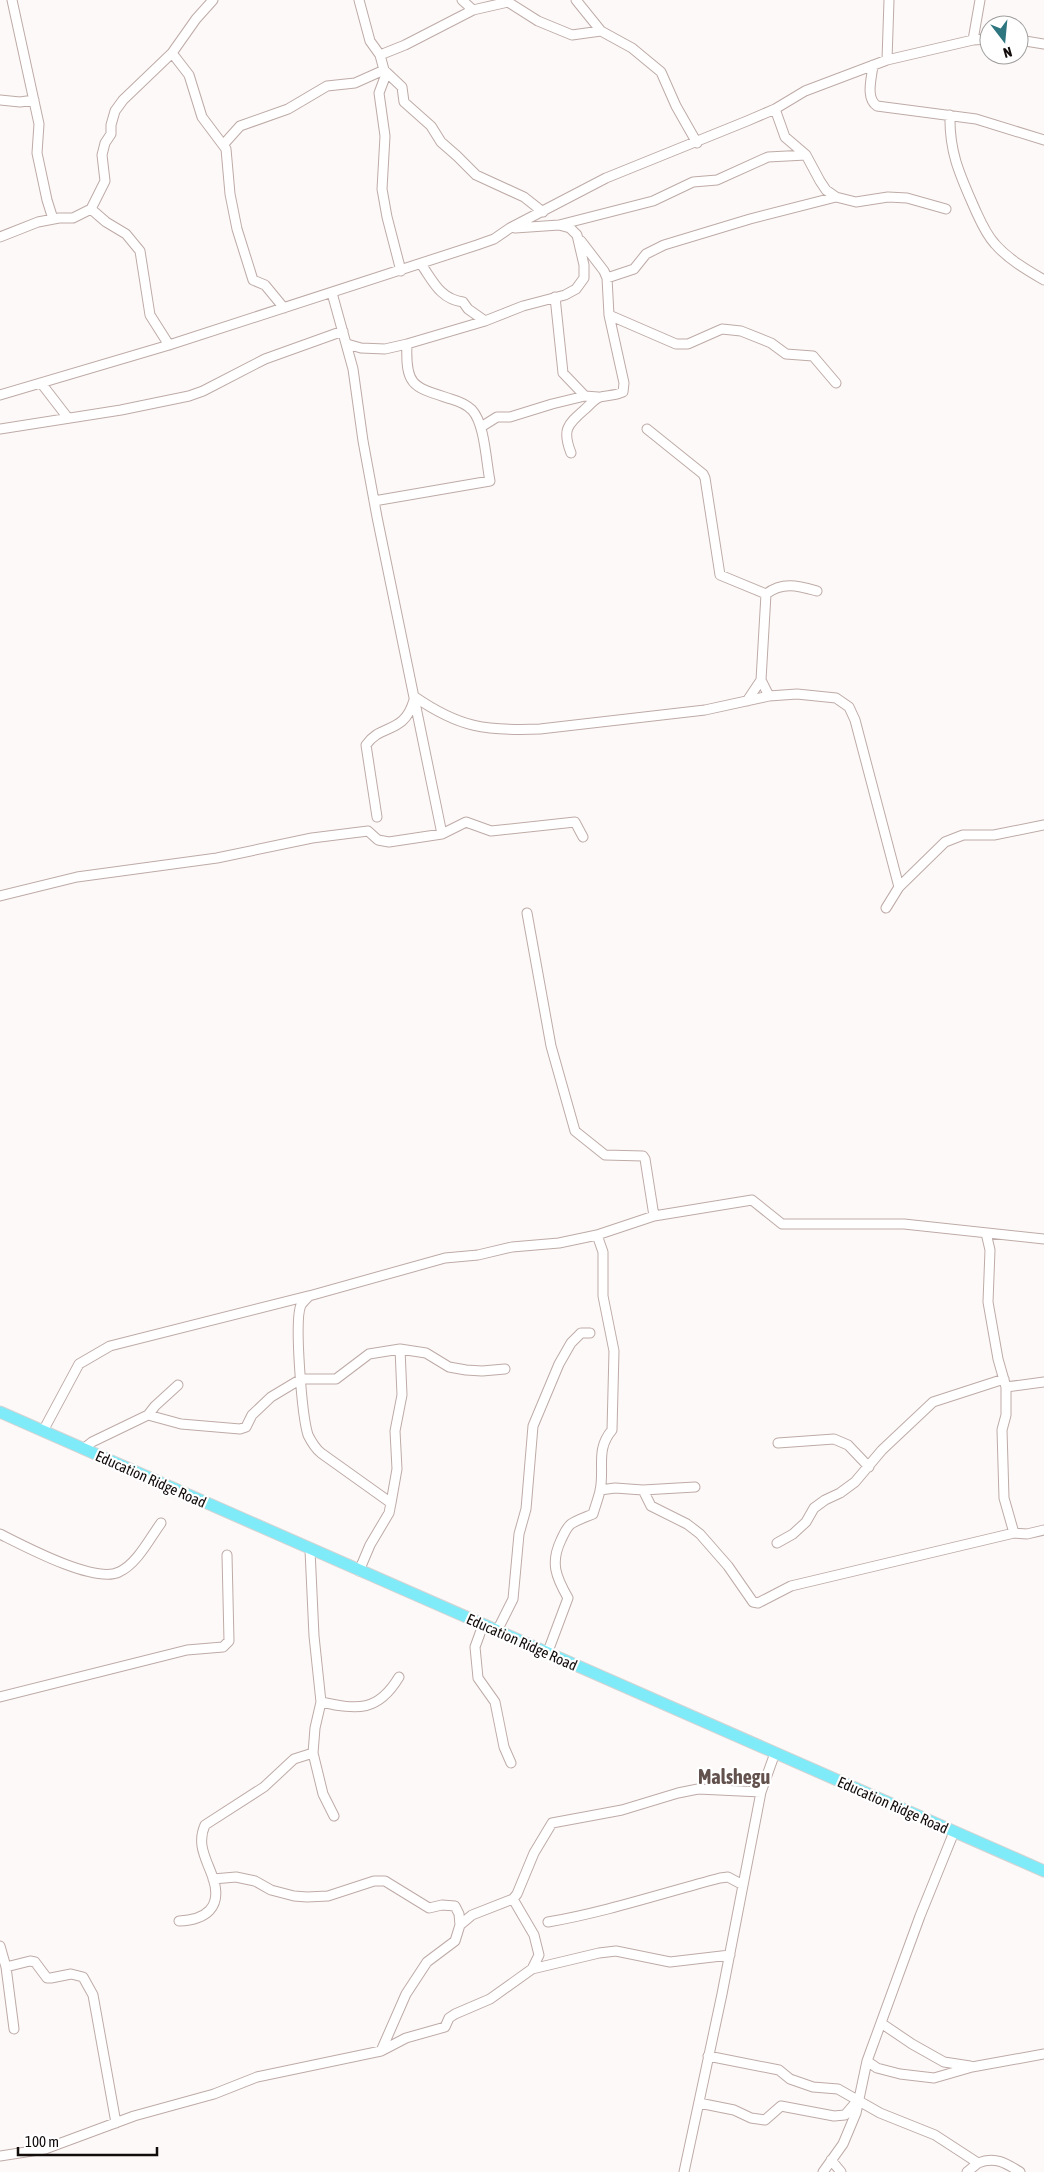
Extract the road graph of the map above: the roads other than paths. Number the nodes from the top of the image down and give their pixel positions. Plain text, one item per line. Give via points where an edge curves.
1 (12, 0) edge
2 (213, 0) edge
3 (359, 0) edge
4 (462, 0) edge
5 (576, 0) edge
6 (889, 0) edge
7 (980, 0) edge
8 (473, 10) junction
9 (601, 31) junction
10 (973, 40) junction
11 (979, 40) edge
12 (1029, 42) edge
13 (1044, 44) edge
14 (172, 53) junction
15 (380, 55) junction
16 (887, 60) junction
17 (873, 65) junction
18 (384, 70) junction
19 (0, 100) edge
20 (34, 100) junction
21 (775, 109) junction
22 (950, 116) junction
23 (1044, 140) edge
24 (697, 143) junction
25 (223, 145) junction
26 (806, 155) junction
27 (836, 196) junction
28 (91, 208) junction
29 (946, 209) dead end
30 (543, 212) junction
31 (53, 219) junction
32 (559, 225) junction
33 (510, 228) junction
34 (577, 235) junction
35 (0, 237) edge
36 (421, 264) junction
37 (401, 271) junction
38 (607, 278) junction
39 (1044, 280) edge
40 (332, 293) junction
41 (555, 298) junction
42 (284, 308) junction
43 (609, 315) junction
44 (485, 321) junction
45 (343, 331) junction
46 (168, 344) junction
47 (347, 344) junction
48 (407, 344) junction
49 (41, 383) junction
50 (836, 383) dead end
51 (1, 393) edge
52 (585, 396) junction
53 (598, 397) junction
54 (68, 418) junction
55 (481, 427) junction
56 (0, 429) edge
57 (647, 429) dead end
58 (571, 453) dead end
59 (374, 501) junction
60 (818, 591) dead end
61 (766, 594) junction
62 (761, 680) junction
63 (769, 696) junction
64 (415, 697) junction
65 (747, 702) junction
66 (377, 817) dead end
67 (1044, 825) edge
68 (442, 834) junction
69 (583, 837) dead end
70 (899, 887) junction
71 (0, 896) edge
72 (886, 908) dead end
73 (527, 913) dead end
74 (654, 1216) junction
75 (986, 1233) junction
76 (597, 1235) junction
77 (1044, 1239) edge
78 (309, 1296) junction
79 (590, 1333) dead end
80 (400, 1349) junction
81 (505, 1368) dead end
82 (301, 1379) junction
83 (1044, 1382) edge
84 (1005, 1383) junction
85 (178, 1385) dead end
86 (0, 1412) edge
87 (148, 1415) junction
88 (43, 1431) junction
89 (778, 1443) dead end
90 (84, 1449) junction
91 (870, 1467) junction
92 (695, 1487) dead end
93 (600, 1490) junction
94 (643, 1490) junction
95 (391, 1503) junction
96 (161, 1523) dead end
97 (1044, 1530) edge
98 (1014, 1533) junction
99 (0, 1534) edge
100 (777, 1543) dead end
101 (310, 1550) junction
102 (227, 1555) dead end
103 (359, 1571) junction
104 (483, 1625) junction
105 (497, 1631) junction
106 (547, 1654) junction
107 (399, 1677) dead end
108 (0, 1698) edge
109 (321, 1702) junction
110 (313, 1753) junction
111 (774, 1753) junction
112 (511, 1762) dead end
113 (761, 1792) junction
114 (334, 1816) dead end
115 (954, 1832) junction
116 (1044, 1871) edge
117 (213, 1879) junction
118 (743, 1885) junction
119 (513, 1899) junction
120 (179, 1921) dead end
121 (548, 1922) dead end
122 (460, 1925) junction
123 (0, 1946) edge
124 (730, 1955) junction
125 (6, 1967) junction
126 (532, 1969) junction
127 (881, 2022) junction
128 (14, 2029) dead end
129 (380, 2051) junction
130 (1044, 2054) edge
131 (708, 2056) junction
132 (867, 2061) junction
133 (972, 2067) junction
134 (857, 2101) junction
135 (700, 2102) junction
136 (116, 2123) junction
137 (0, 2156) edge
138 (831, 2160) junction
139 (978, 2163) junction
140 (684, 2172) edge
141 (823, 2172) edge
142 (841, 2172) edge
143 (967, 2172) edge
144 (1020, 2172) edge

1 - 20 street
2 - 14 street
3 - 15 street via 370,41
4 - 8 street
5 - 9 street
6 - 16 street
7 - 10 street
8 - 9 street via 508,2 538,21 572,34
8 - 15 street
9 - 24 street via 632,48 661,72
10 - 11 street
10 - 16 street
12 - 13 street
14 - 25 street via 189,75 202,117
14 - 28 street via 123,100 116,111 102,155 105,181
15 - 18 street
16 - 17 street
17 - 21 street via 806,91
17 - 22 street via 870,94 873,104
18 - 25 street via 355,83 327,86 288,109 240,126
18 - 30 street via 402,87 404,102 476,175 524,197
18 - 37 street via 380,93 386,136 382,189
19 - 20 street
20 - 31 street via 39,124 38,153 46,200
21 - 24 street
21 - 26 street via 785,137
22 - 23 street via 976,119
22 - 39 street via 954,159 986,232 1023,268
24 - 30 street via 606,178
25 - 42 street via 237,230 253,280 265,286
26 - 27 street via 826,190
26 - 32 street via 768,156 717,180 693,182 653,201
27 - 29 street via 856,202 907,198
27 - 38 street via 664,246 646,254 634,269
28 - 31 street via 72,218
28 - 46 street via 126,234 140,251 150,315
30 - 33 street
31 - 35 street
32 - 33 street
32 - 34 street via 570,228
33 - 36 street via 494,239
34 - 38 street
34 - 41 street via 584,278 576,288
36 - 37 street
36 - 44 street via 437,288 451,300 463,302
37 - 40 street
38 - 43 street
40 - 42 street
40 - 45 street
41 - 44 street
41 - 52 street via 563,373
42 - 46 street
43 - 50 street via 676,344 688,344 722,329 741,331 771,343 786,354 813,356
43 - 53 street via 622,370 623,392
44 - 48 street
45 - 47 street
45 - 54 street via 265,359 203,391 121,410
46 - 49 street
47 - 48 street via 385,349
47 - 59 street
48 - 55 street via 406,364 412,382 418,388 459,402 472,410
49 - 51 street
49 - 54 street
52 - 53 street
52 - 55 street via 510,417 498,417
53 - 58 street via 567,428 566,441
54 - 56 street
55 - 59 street via 490,482
57 - 61 street via 705,478 720,575
59 - 64 street
60 - 61 street via 785,585
61 - 62 street
62 - 63 street
62 - 65 street
63 - 65 street
63 - 70 street via 821,695 836,698 849,707
64 - 65 street via 436,712 457,720 483,728 512,730 705,710
64 - 66 street via 406,718 371,738 366,745
64 - 68 street
67 - 70 street via 994,835 963,835 946,842
68 - 69 street via 466,822 490,831 575,822
68 - 71 street via 389,842 378,840 368,831 312,838 217,858 76,877
70 - 72 street
73 - 74 street via 551,1046 575,1132 605,1155 643,1156
74 - 75 street via 752,1200 782,1224 904,1224
74 - 76 street
75 - 77 street
75 - 84 street via 990,1250 988,1302
76 - 78 street via 559,1244 512,1247 446,1258
76 - 93 street via 603,1252 603,1296 614,1351 612,1430 602,1448
78 - 82 street via 302,1304 299,1316
78 - 88 street via 110,1346 79,1364
79 - 105 street via 581,1333 571,1343 533,1426 526,1509 519,1534 513,1599
80 - 81 street via 426,1353 449,1367 482,1371
80 - 82 street via 369,1354 336,1379
80 - 95 street via 402,1395 395,1431 397,1469
82 - 87 street via 271,1397 252,1415 246,1427 240,1429 181,1424
82 - 95 street via 307,1427 316,1449
83 - 84 street
84 - 91 street via 933,1402 882,1450
84 - 98 street via 1007,1404 1002,1430 1002,1468 1004,1498
85 - 87 street
86 - 88 main road, Education Ridge Road
87 - 90 street
88 - 90 main road, Education Ridge Road
89 - 91 street via 834,1439 848,1445
90 - 101 main road, Education Ridge Road
91 - 100 street via 855,1482 814,1508 806,1522
92 - 94 street
93 - 94 street
93 - 106 street via 593,1514 572,1523 558,1546 554,1566 558,1582 568,1598
94 - 98 street via 651,1506 688,1524 700,1534 753,1602 758,1603 791,1586
95 - 103 street
96 - 99 street via 134,1560 120,1572 112,1574 88,1572
97 - 98 street
101 - 103 main road, Education Ridge Road
101 - 109 street
102 - 108 street via 227,1645 187,1650
103 - 104 main road, Education Ridge Road
104 - 105 main road, Education Ridge Road
104 - 112 street via 475,1647 478,1678 495,1702 504,1747
105 - 106 main road, Education Ridge Road
106 - 111 main road, Education Ridge Road
107 - 109 street via 382,1699 363,1707
109 - 110 street
110 - 114 street via 323,1794
110 - 117 street via 294,1759 264,1787 205,1825 201,1844
111 - 113 street
111 - 115 main road, Education Ridge Road
113 - 118 street
113 - 119 street via 698,1789 622,1810 552,1822 534,1852
115 - 116 main road, Education Ridge Road
115 - 127 street
117 - 120 street via 215,1894 210,1912 192,1920
117 - 122 street via 245,1879 271,1890 307,1897 328,1896 374,1881 385,1881 429,1908 455,1906
118 - 121 street via 728,1877 720,1878
118 - 124 street
119 - 122 street via 472,1915
119 - 126 street via 534,1935 539,1955
122 - 129 street via 455,1941 427,1962 418,1974
123 - 125 street
124 - 126 street via 670,1962 616,1950
124 - 131 street
125 - 128 street
125 - 136 street via 30,1961 35,1962 47,1978 71,1974 83,1977 93,1995
126 - 129 street via 490,2000 449,2018 446,2027 406,2038
127 - 132 street
127 - 133 street via 944,2062
129 - 136 street via 257,2077 214,2094
130 - 133 street
131 - 134 street via 779,2070 799,2084 838,2089
131 - 135 street
132 - 133 street via 877,2068 900,2074 934,2078
132 - 134 street
134 - 135 street via 845,2115 834,2116 781,2106 766,2120
134 - 138 street via 856,2113 843,2144
134 - 139 street via 935,2135
135 - 140 street
136 - 137 street via 45,2149
138 - 141 street
138 - 142 street
139 - 143 street
139 - 144 street via 988,2159 1004,2161

